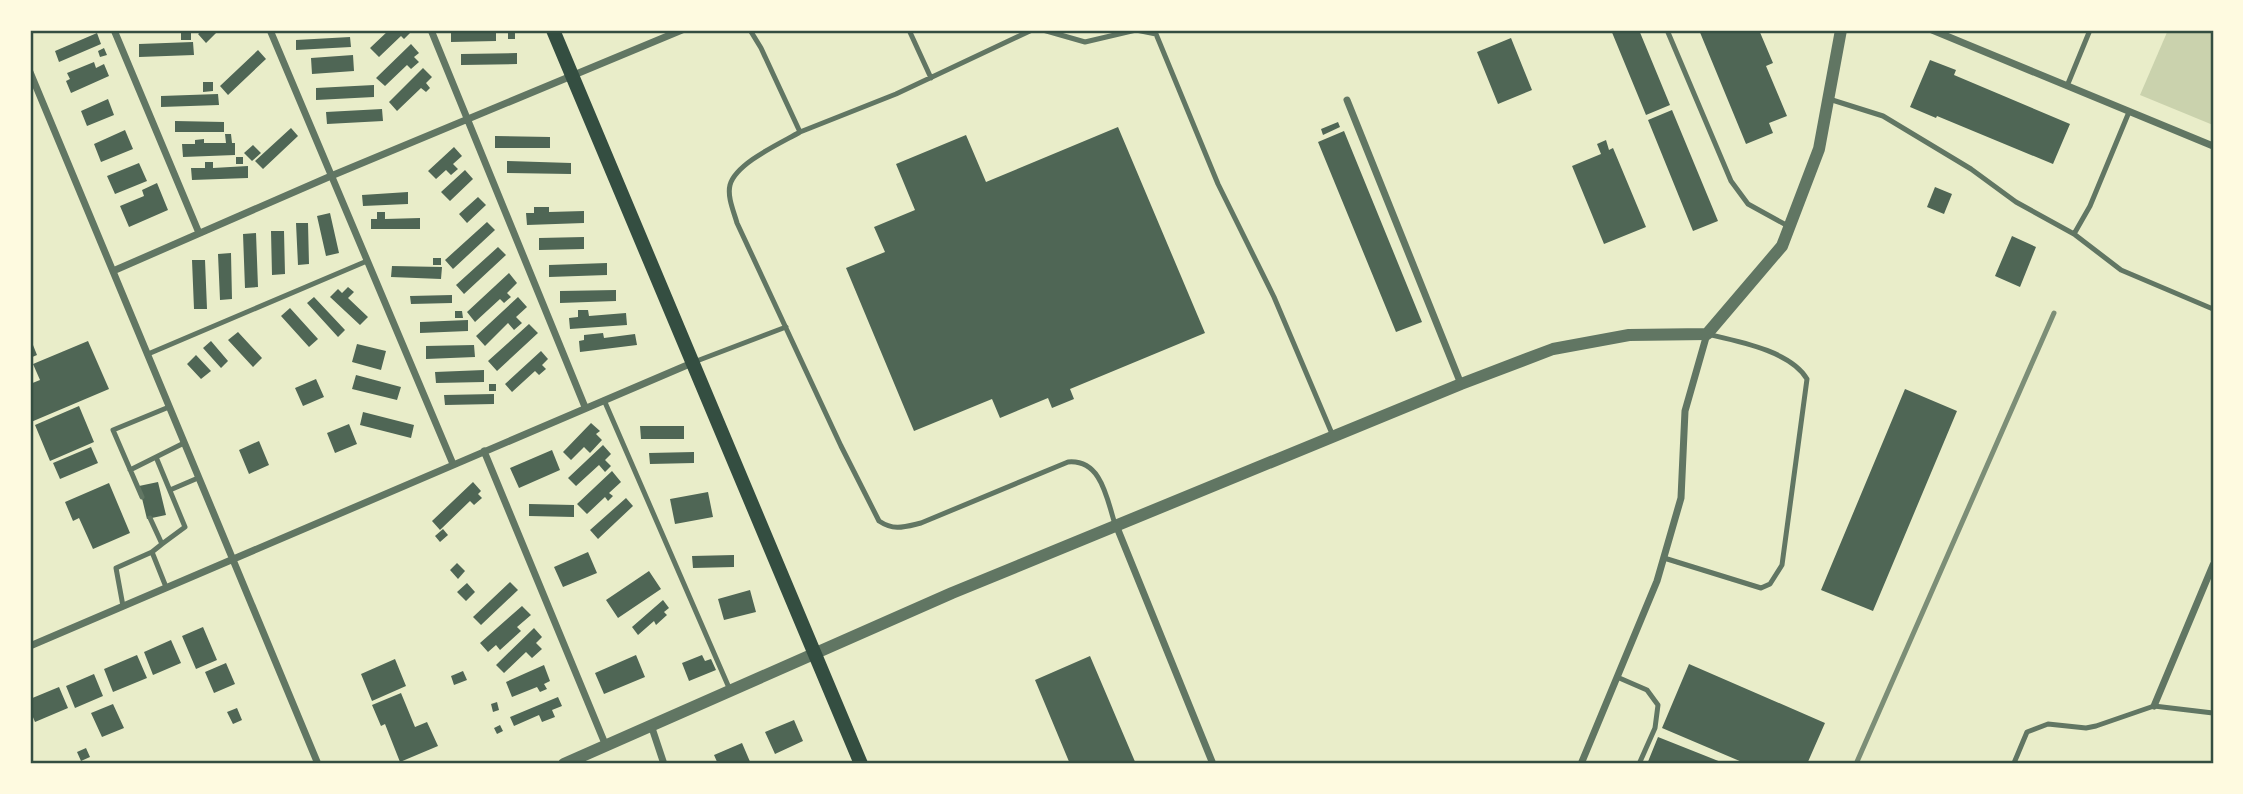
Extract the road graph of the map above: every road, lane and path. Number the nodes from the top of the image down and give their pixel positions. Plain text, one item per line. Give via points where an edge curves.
1 (114, 30) edge
2 (270, 30) edge
3 (431, 30) edge
4 (554, 30) edge
5 (682, 30) edge
6 (750, 30) edge
7 (909, 30) edge
8 (1032, 30) edge
9 (1043, 30) edge
10 (1667, 30) edge
11 (1841, 30) edge
12 (1932, 30) edge
13 (2090, 30) edge
14 (668, 32) edge
15 (30, 72) edge
16 (573, 76) junction
17 (932, 78) junction
18 (2067, 86) junction
19 (1829, 99) junction
20 (1347, 100) dead end
21 (2129, 112) junction
22 (467, 120) junction
23 (800, 132) junction
24 (2213, 146) edge
25 (331, 176) junction
26 (1790, 227) junction
27 (199, 233) junction
28 (2074, 234) junction
29 (367, 261) junction
30 (113, 271) junction
31 (2213, 309) edge
32 (786, 327) junction
33 (1707, 334) junction
34 (148, 354) junction
35 (694, 362) junction
36 (1461, 384) junction
37 (604, 400) junction
38 (169, 407) junction
39 (585, 407) junction
40 (1333, 436) junction
41 (184, 443) junction
42 (484, 451) junction
43 (156, 457) junction
44 (453, 464) junction
45 (130, 470) junction
46 (198, 478) junction
47 (170, 491) junction
48 (142, 497) dead end
49 (150, 518) dead end
50 (1116, 525) junction
51 (162, 544) junction
52 (152, 552) junction
53 (1664, 558) junction
54 (231, 559) junction
55 (2213, 565) edge
56 (166, 587) junction
57 (123, 606) junction
58 (30, 646) edge
59 (816, 653) junction
60 (1617, 677) junction
61 (730, 690) junction
62 (2154, 706) junction
63 (2213, 713) edge
64 (651, 725) junction
65 (607, 746) junction
66 (2014, 763) edge
67 (317, 764) edge
68 (564, 764) edge
69 (663, 764) edge
70 (861, 764) edge
71 (1213, 764) edge
72 (1581, 764) edge
73 (1639, 764) edge

1 - 27 street
2 - 25 street
3 - 22 street
4 - 16 main road
5 - 14 street
6 - 23 lane
7 - 17 lane
8 - 17 lane
9 - 40 lane via 1086,42 1136,30 1156,34 1218,184 1274,296
10 - 26 lane via 1731,181 1748,204
11 - 19 street
12 - 18 street
13 - 18 lane
14 - 16 street
15 - 30 street
16 - 22 street
16 - 35 main road
17 - 23 lane
18 - 21 street
19 - 26 street via 1819,149
19 - 28 lane via 1883,116
20 - 36 street
21 - 24 street
21 - 28 lane
22 - 25 street
22 - 39 street
23 - 32 lane via 742,166 730,184 737,223
25 - 27 street
25 - 29 street
26 - 33 street via 1782,246
27 - 30 street
28 - 31 lane via 2122,271
29 - 34 lane
29 - 44 street
30 - 34 street
32 - 35 lane
32 - 50 lane via 871,508 887,526 898,529 921,523 1068,462 1084,463 1094,470
33 - 36 street via 1629,335 1553,349
33 - 53 street via 1685,411 1681,499
33 - 53 lane via 1752,345 1797,366 1807,379 1782,565 1770,584 1761,588
34 - 38 street
35 - 37 street
35 - 59 main road
36 - 40 street
37 - 39 street
37 - 61 lane
38 - 41 street
38 - 45 lane via 113,430
39 - 42 street
40 - 50 street
41 - 43 lane
41 - 46 street
42 - 44 street
42 - 65 street
43 - 45 lane
43 - 47 lane
44 - 54 street
45 - 48 lane
46 - 47 lane
46 - 54 street
47 - 51 lane via 185,527
49 - 51 lane
50 - 59 street
50 - 71 street
51 - 52 lane
52 - 56 lane
52 - 57 lane via 116,568
53 - 60 street
54 - 56 street
54 - 67 street
55 - 62 street
56 - 57 street
57 - 58 street
59 - 61 street
59 - 70 main road
60 - 72 street
60 - 73 lane via 1647,690 1658,705 1655,728
61 - 64 street
62 - 63 lane
62 - 66 lane via 2086,728 2039,727 2027,732
64 - 65 street
64 - 69 street
65 - 68 street

